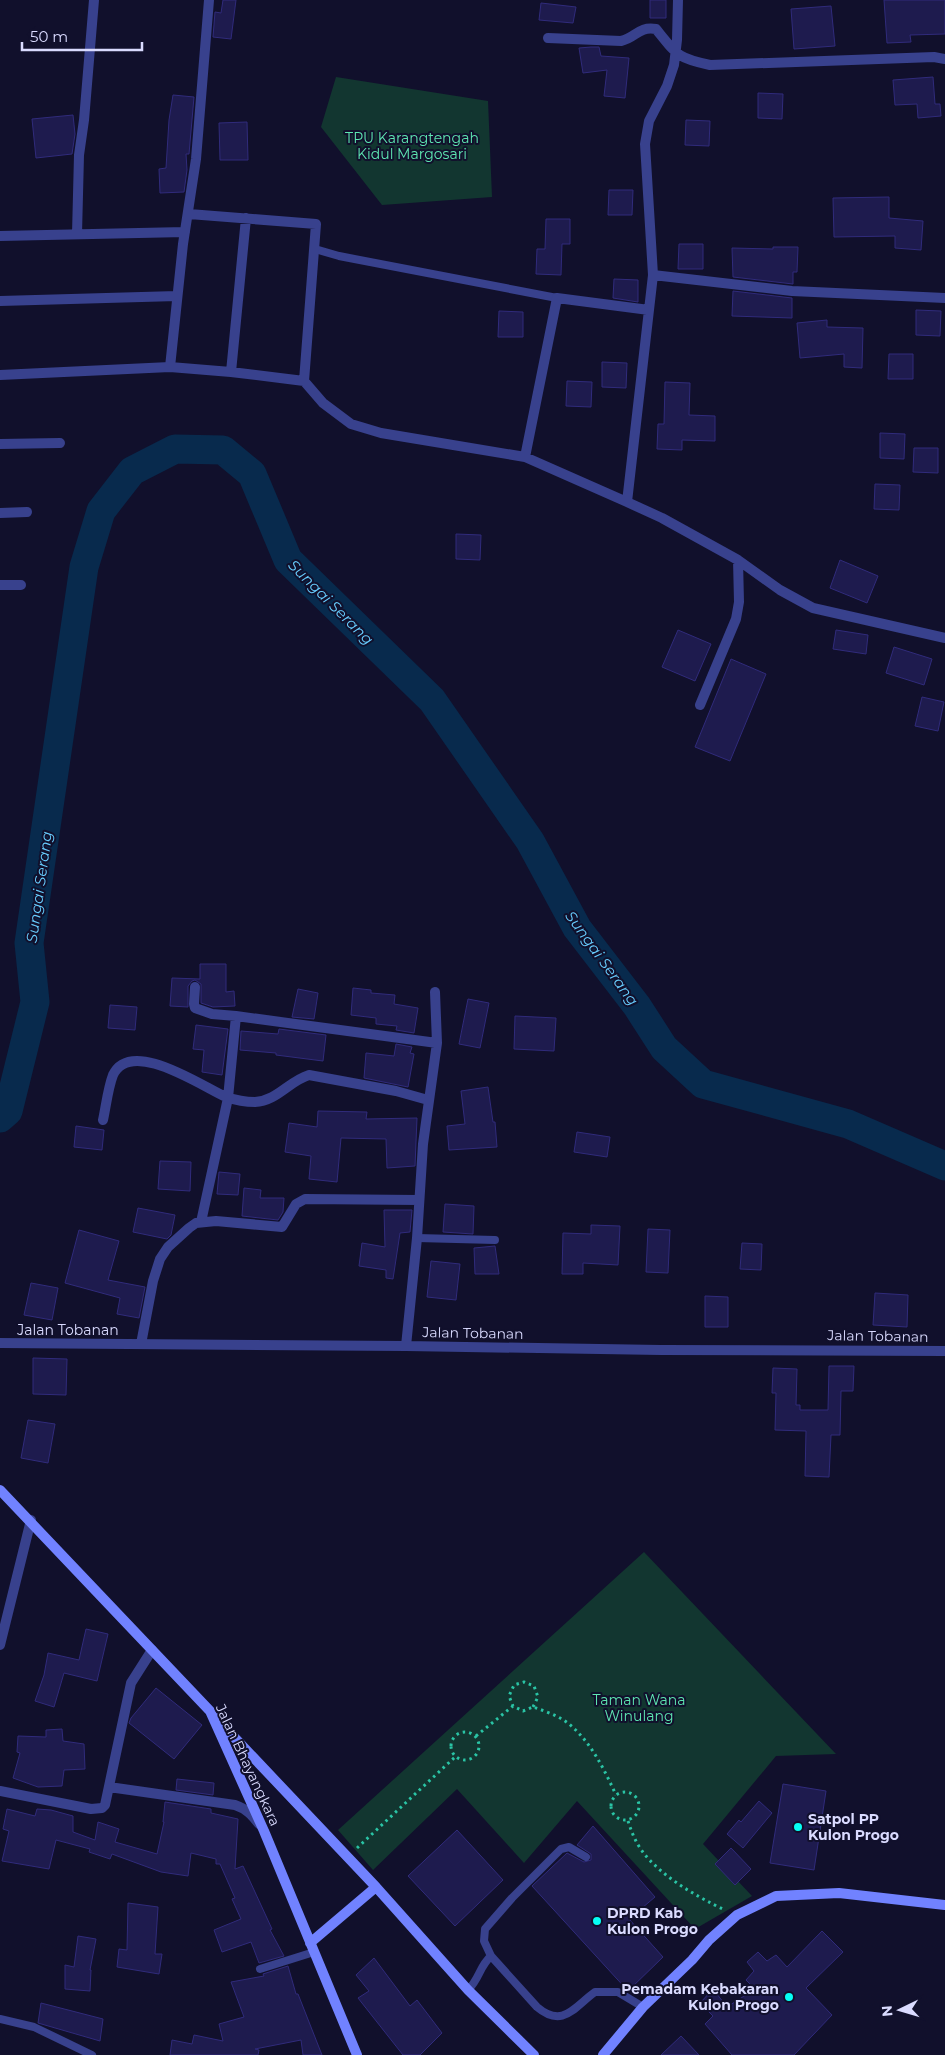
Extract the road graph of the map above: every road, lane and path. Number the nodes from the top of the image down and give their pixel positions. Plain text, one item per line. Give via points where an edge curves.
1 (94, 0) edge
2 (209, 0) edge
3 (678, 0) edge
4 (548, 38) dead end
5 (676, 53) junction
6 (945, 59) edge
7 (189, 214) junction
8 (246, 218) junction
9 (185, 232) junction
10 (78, 234) junction
11 (0, 236) edge
12 (315, 249) junction
13 (653, 275) junction
14 (177, 296) junction
15 (557, 298) junction
16 (945, 298) edge
17 (0, 301) edge
18 (649, 310) junction
19 (170, 367) junction
20 (231, 372) junction
21 (0, 375) edge
22 (304, 381) junction
23 (60, 443) dead end
24 (0, 444) edge
25 (525, 457) junction
26 (627, 502) junction
27 (27, 512) dead end
28 (0, 513) edge
29 (738, 560) junction
30 (0, 585) edge
31 (21, 585) dead end
32 (945, 638) edge
33 (700, 705) dead end
34 (195, 987) dead end
35 (435, 992) dead end
36 (236, 1016) junction
37 (437, 1043) junction
38 (228, 1098) junction
39 (428, 1100) junction
40 (103, 1120) dead end
41 (419, 1200) junction
42 (201, 1222) junction
43 (416, 1238) junction
44 (495, 1240) dead end
45 (0, 1343) edge
46 (141, 1344) junction
47 (406, 1346) junction
48 (945, 1351) edge
49 (0, 1490) edge
50 (31, 1520) junction
51 (0, 1645) edge
52 (152, 1650) junction
53 (513, 1706) junction
54 (533, 1707) junction
55 (210, 1712) junction
56 (476, 1736) junction
57 (455, 1757) junction
58 (109, 1788) junction
59 (0, 1791) edge
60 (616, 1795) junction
61 (628, 1820) junction
62 (264, 1831) junction
63 (347, 1857) junction
64 (586, 1857) dead end
65 (376, 1887) junction
66 (945, 1905) edge
67 (737, 1915) junction
68 (312, 1948) junction
69 (491, 1956) junction
70 (260, 1969) dead end
71 (468, 1990) junction
72 (643, 2007) junction
73 (0, 2019) edge
74 (92, 2055) edge
75 (357, 2055) edge
76 (534, 2055) edge
77 (603, 2055) edge

1 - 10 street via 79,155
2 - 7 street
3 - 5 street
4 - 5 street via 621,42 647,28 656,29
5 - 6 street via 688,60 710,65
5 - 13 street via 667,86 649,122 645,144
7 - 8 street
7 - 9 street
8 - 12 street via 316,224
8 - 20 street
9 - 10 street
9 - 14 street
10 - 11 street
12 - 15 lane
12 - 22 street
13 - 16 street via 792,291
13 - 18 street
14 - 17 street
14 - 19 street
15 - 18 street
15 - 25 street
18 - 26 street
19 - 20 street
19 - 21 street
20 - 22 street
22 - 25 street via 334,413 351,424
23 - 24 street
25 - 26 street
26 - 29 street
27 - 28 street
29 - 32 street via 780,590 813,608
29 - 33 street via 736,619
30 - 31 street
34 - 36 street via 195,1008 212,1014
35 - 37 street
36 - 37 street
36 - 38 street
37 - 39 street
38 - 39 street via 267,1100 308,1075
38 - 40 street via 164,1066 130,1062 120,1066 113,1075
38 - 42 street
39 - 41 street
41 - 42 street via 305,1200 296,1204 282,1227
41 - 43 street
42 - 46 street via 189,1228 160,1259
43 - 44 lane
43 - 47 street
45 - 46 street, Jalan Tobanan
46 - 47 street, Jalan Tobanan
47 - 48 street, Jalan Tobanan
49 - 50 main road, Jalan Bhayangkara
50 - 51 street
50 - 52 main road, Jalan Bhayangkara
52 - 55 main road, Jalan Bhayangkara
52 - 58 street via 131,1683
53 - 54 path via 523,1711
53 - 54 path via 510,1690 518,1682 524,1682 537,1691
53 - 56 path
54 - 60 path via 568,1724 589,1746
55 - 62 main road, Jalan Bhayangkara
55 - 63 main road
56 - 57 path via 480,1747 475,1757 465,1761
56 - 57 path via 465,1732 455,1736 451,1746
57 - 63 path
58 - 59 street via 105,1805 97,1809
58 - 62 street via 243,1807
60 - 61 path via 610,1804 613,1815 622,1821
60 - 61 path via 632,1794 639,1803 637,1814
61 - 67 path via 635,1840 650,1861 702,1900
62 - 68 main road, Jalan Bhayangkara
63 - 65 main road
64 - 69 lane via 569,1847 561,1849 512,1898 485,1929 484,1941
65 - 68 main road
65 - 71 main road
66 - 67 main road via 839,1893 776,1896
67 - 72 main road
68 - 70 lane
68 - 75 main road, Jalan Bhayangkara
69 - 71 lane
69 - 72 lane via 537,2007 552,2016 560,2018 567,2015 595,1992 618,1992
71 - 76 main road
72 - 77 main road
73 - 74 lane via 34,2027

